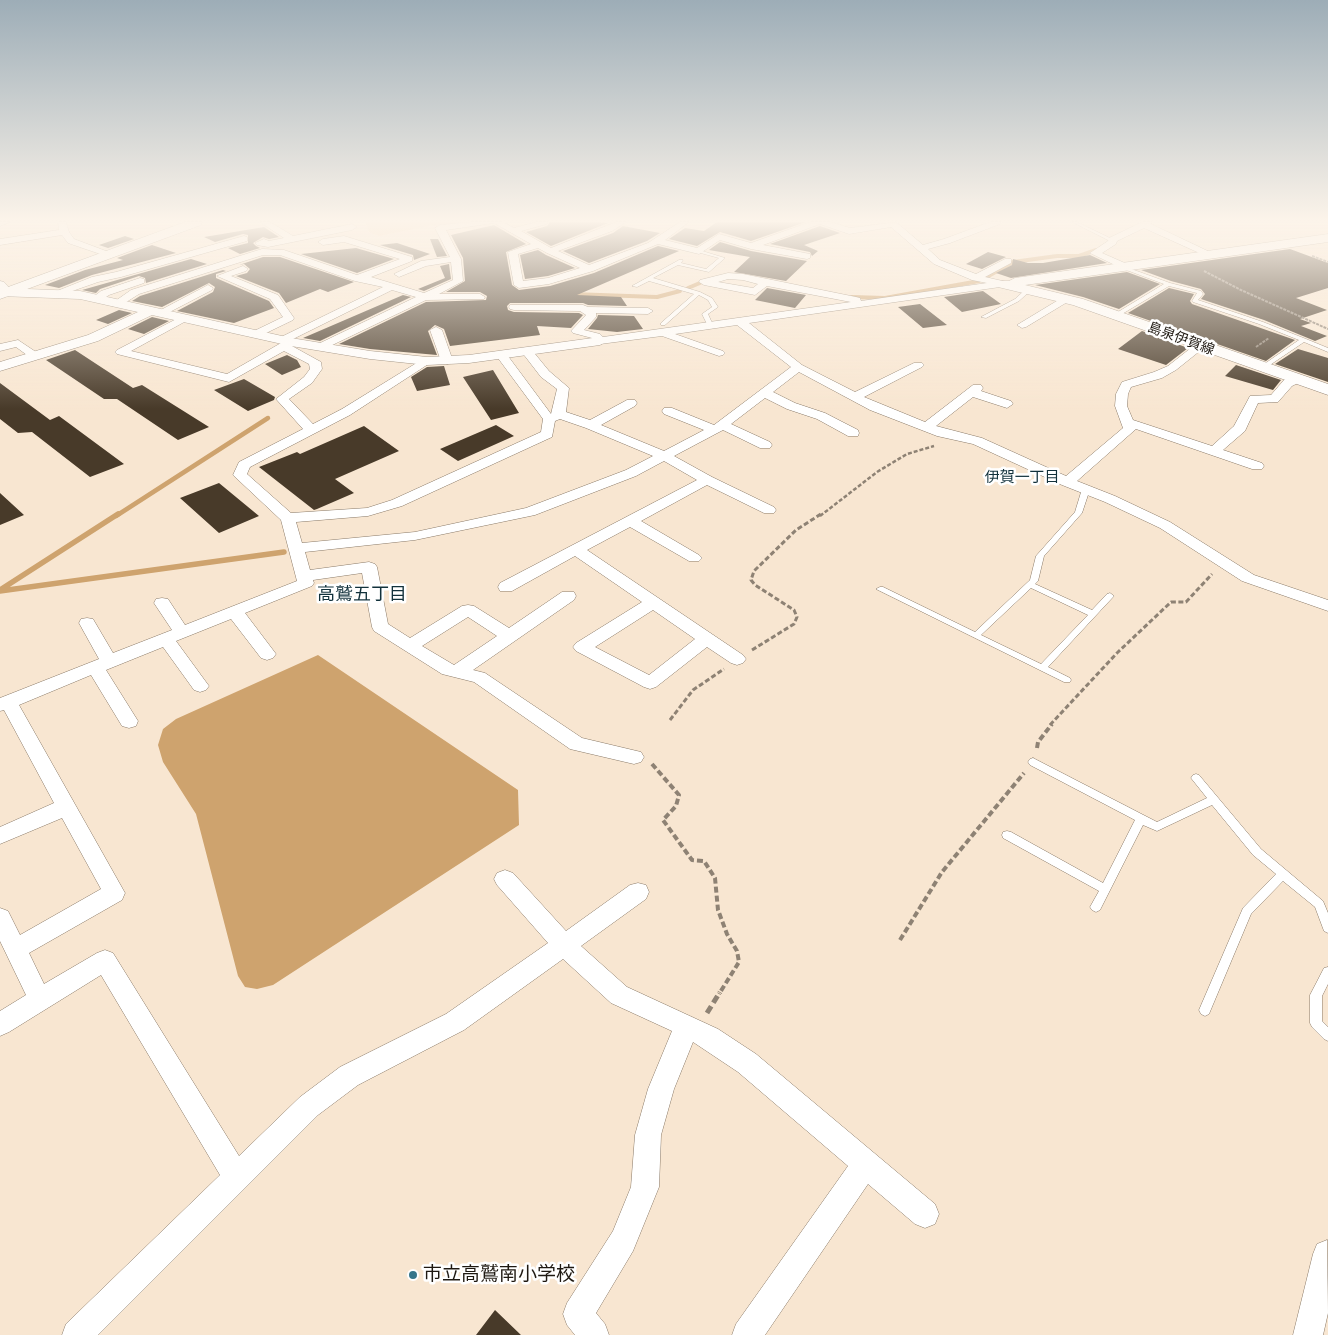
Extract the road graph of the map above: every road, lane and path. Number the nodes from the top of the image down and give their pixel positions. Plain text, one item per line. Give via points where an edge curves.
1 (21, 284) edge
2 (81, 284) edge
3 (132, 284) edge
4 (160, 284) edge
5 (242, 284) edge
6 (386, 284) edge
7 (451, 284) edge
8 (519, 284) edge
9 (563, 284) edge
10 (638, 284) edge
11 (667, 284) edge
12 (716, 284) edge
13 (764, 284) edge
14 (772, 284) edge
15 (1001, 284) edge
16 (1004, 284) edge
17 (1168, 284) edge
18 (1169, 284) edge
19 (1229, 284) edge
20 (392, 286) junction
21 (635, 286) dead end
22 (208, 288) dead end
23 (553, 290) junction
24 (2, 291) edge
25 (1027, 291) junction
26 (57, 293) junction
27 (698, 293) junction
28 (426, 297) junction
29 (480, 297) dead end
30 (96, 299) junction
31 (1065, 299) junction
32 (871, 303) junction
33 (116, 304) junction
34 (514, 307) dead end
35 (566, 308) junction
36 (585, 310) junction
37 (648, 311) dead end
38 (155, 312) junction
39 (1115, 316) junction
40 (984, 317) dead end
41 (184, 318) junction
42 (739, 321) junction
43 (710, 325) junction
44 (1022, 325) dead end
45 (663, 328) junction
46 (1328, 329) edge
47 (436, 330) dead end
48 (1280, 331) junction
49 (256, 334) junction
50 (1304, 340) junction
51 (600, 341) junction
52 (286, 343) junction
53 (1200, 346) junction
54 (320, 347) junction
55 (0, 348) edge
56 (527, 350) junction
57 (1328, 350) edge
58 (719, 353) dead end
59 (502, 354) junction
60 (35, 356) junction
61 (1238, 360) junction
62 (428, 361) junction
63 (446, 361) junction
64 (918, 365) dead end
65 (0, 367) edge
66 (798, 367) junction
67 (1262, 368) junction
68 (1294, 380) junction
69 (1328, 390) edge
70 (765, 392) junction
71 (855, 397) junction
72 (631, 403) dead end
73 (1007, 404) dead end
74 (668, 412) dead end
75 (554, 417) junction
76 (1127, 422) junction
77 (591, 425) junction
78 (719, 428) junction
79 (927, 428) junction
80 (311, 430) junction
81 (853, 433) dead end
82 (966, 439) junction
83 (765, 445) dead end
84 (1214, 450) junction
85 (664, 456) junction
86 (1257, 466) dead end
87 (707, 480) junction
88 (1067, 482) junction
89 (1086, 489) junction
90 (770, 510) dead end
91 (288, 518) junction
92 (631, 521) junction
93 (297, 548) junction
94 (576, 550) junction
95 (694, 558) dead end
96 (1223, 562) junction
97 (304, 576) junction
98 (1030, 585) junction
99 (506, 587) dead end
100 (880, 589) dead end
101 (568, 596) dead end
102 (1110, 596) dead end
103 (162, 603) dead end
104 (653, 603) junction
105 (1328, 606) edge
106 (234, 611) junction
107 (1093, 614) junction
108 (87, 623) dead end
109 (174, 636) junction
110 (509, 636) junction
111 (976, 636) junction
112 (706, 639) junction
113 (410, 646) junction
114 (268, 654) dead end
115 (738, 660) junction
116 (102, 664) junction
117 (1042, 668) junction
118 (457, 672) junction
119 (1067, 680) dead end
120 (200, 686) dead end
121 (4, 704) edge
122 (670, 720) dead end
123 (130, 721) dead end
124 (634, 757) joint
125 (1033, 762) junction
126 (1196, 778) dead end
127 (1214, 799) junction
128 (66, 807) junction
129 (1141, 819) junction
130 (1007, 835) dead end
131 (0, 836) edge
132 (1283, 874) junction
133 (505, 879) dead end
134 (1105, 889) junction
135 (638, 892) dead end
136 (1096, 907) dead end
137 (0, 918) edge
138 (1328, 928) edge
139 (900, 940) dead end
140 (564, 945) junction
141 (15, 949) junction
142 (1328, 972) edge
143 (40, 1000) junction
144 (1204, 1010) dead end
145 (0, 1024) edge
146 (692, 1029) junction
147 (1328, 1035) edge
148 (865, 1165) junction
149 (237, 1178) junction
150 (925, 1214) dead end
151 (1327, 1254) edge
152 (77, 1335) edge
153 (594, 1335) edge
154 (747, 1335) edge
155 (1308, 1335) edge

1 - 24 main road
2 - 26 street
3 - 30 street
4 - 33 street via 136,292
5 - 49 street via 274,298 290,318
6 - 20 street
7 - 28 street
8 - 23 street
9 - 23 street
10 - 21 lane
11 - 27 lane
12 - 13 street via 755,292
14 - 32 street
15 - 32 street
16 - 25 main road, 島泉伊賀線
17 - 39 lane
18 - 48 lane via 1199,292 1195,301
19 - 46 path
20 - 28 street
20 - 52 street
22 - 38 street
23 - 35 street
24 - 26 street
25 - 31 main road, 島泉伊賀線
25 - 40 lane via 1017,300
26 - 30 street
27 - 43 lane via 710,299 716,307 705,314
27 - 45 lane
28 - 29 street
28 - 54 street
30 - 33 street
31 - 39 main road, 島泉伊賀線
31 - 44 street
32 - 42 street
33 - 38 street
34 - 35 street
35 - 36 street
36 - 37 street
36 - 51 street via 592,315 577,331 596,336
38 - 41 street
38 - 60 street
39 - 53 main road, 島泉伊賀線
41 - 49 street
41 - 52 street via 121,352 229,378
42 - 43 street
42 - 66 street
43 - 45 street
45 - 51 street
45 - 58 street
47 - 63 street
48 - 50 lane
48 - 61 path
49 - 52 street
50 - 57 lane
50 - 67 lane
51 - 56 street
52 - 54 street
52 - 80 street via 316,362 316,369 308,380 282,399
53 - 61 main road, 島泉伊賀線
53 - 76 street via 1172,368 1126,385 1121,406
54 - 62 street
55 - 60 street via 18,343
56 - 59 street
56 - 75 street via 545,374 564,388
59 - 63 street
59 - 75 street
60 - 65 street
61 - 67 main road, 島泉伊賀線
62 - 63 street
62 - 80 street
64 - 71 street
66 - 70 street
66 - 71 street
67 - 68 main road, 島泉伊賀線
68 - 69 main road, 島泉伊賀線
68 - 84 street via 1274,399 1254,399 1240,428
70 - 78 street
70 - 81 street
71 - 79 street
72 - 77 street
73 - 79 street via 974,390
74 - 78 street
75 - 77 street via 568,416
75 - 91 street via 547,434 397,503 368,512
76 - 84 street
76 - 88 street via 1130,429
77 - 85 street
78 - 83 street
78 - 85 street
79 - 82 street
80 - 91 street via 244,464 240,475
82 - 88 street
82 - 115 path via 907,454 796,530 754,571 751,580 794,610 797,617 794,624
84 - 86 street
85 - 87 street
85 - 93 street via 631,473 530,512 415,536
87 - 90 street
87 - 92 street
88 - 89 street
89 - 96 street via 1165,525
89 - 98 lane via 1078,513 1040,556 1034,582
91 - 93 street
92 - 94 street
92 - 95 street
93 - 97 street
94 - 99 street
94 - 104 street
96 - 105 street via 1248,578
96 - 125 path via 1186,602 1171,602 1117,653 1049,727 1038,742
97 - 106 street via 306,583
97 - 113 street via 369,567 380,627
98 - 107 lane
98 - 111 lane
100 - 111 lane
101 - 110 street
102 - 107 lane
103 - 109 street
104 - 112 street
104 - 112 street via 582,647 650,682
106 - 109 street
106 - 114 street
107 - 117 lane
108 - 116 street
109 - 116 street
109 - 120 street
110 - 113 street via 468,610
110 - 118 street
111 - 117 lane
112 - 115 street
113 - 118 street via 448,670
115 - 122 path via 693,690
116 - 121 street
116 - 123 street
117 - 119 lane
118 - 124 street via 479,677 577,744
121 - 128 street
124 - 146 path via 647,758 679,795 676,806 663,820 692,860 704,861 715,878 718,910 739,962
125 - 129 lane
125 - 139 path via 942,872
126 - 127 lane
127 - 129 lane via 1157,827
127 - 132 lane via 1257,852
128 - 131 street
128 - 141 street via 114,893
129 - 134 lane
130 - 134 lane
132 - 138 lane via 1319,904
132 - 144 lane via 1247,912
133 - 140 street
134 - 136 lane
135 - 140 street
137 - 141 street
140 - 146 street via 618,995
140 - 149 street via 455,1022 349,1076 309,1106
141 - 143 street
142 - 147 lane via 1316,995 1316,1023
143 - 145 street
143 - 149 street via 104,960
146 - 148 street via 747,1063
146 - 153 street via 660,1088 648,1135 645,1187 623,1240 578,1314
148 - 150 street
148 - 154 street
149 - 152 street
151 - 155 street

